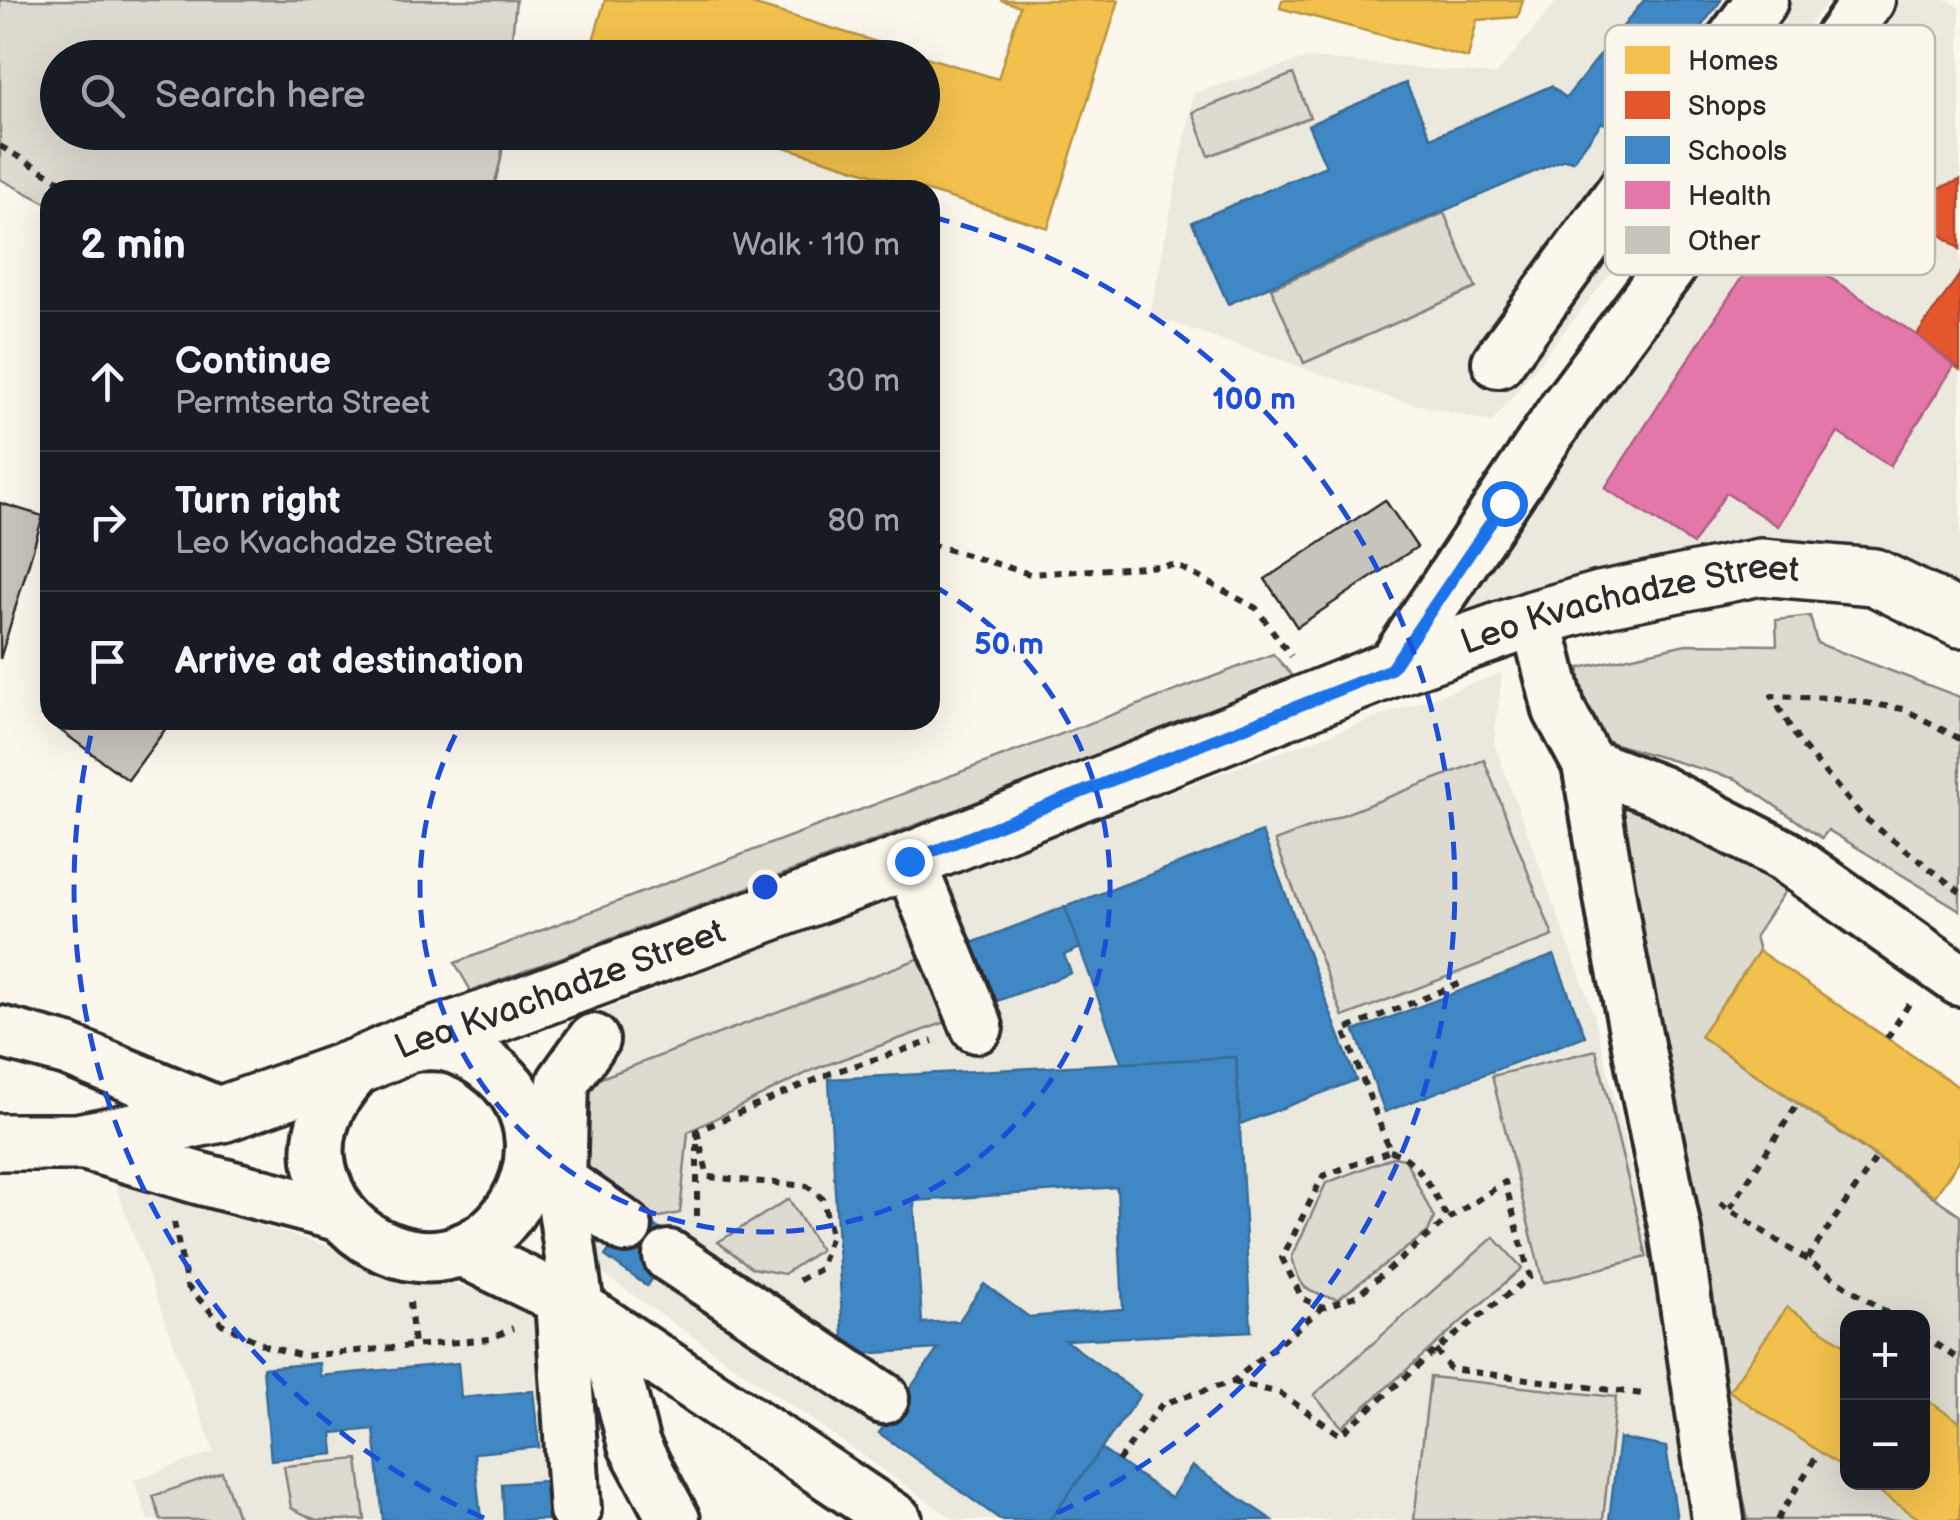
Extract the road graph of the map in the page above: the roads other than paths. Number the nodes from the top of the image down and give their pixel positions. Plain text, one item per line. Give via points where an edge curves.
1 (1762, 0) edge
2 (1869, 0) edge
3 (1744, 25) edge
4 (1850, 25) edge
5 (1605, 215) edge
6 (1665, 275) edge
7 (1498, 362) dead end
8 (1536, 618) junction
9 (1960, 619) edge
10 (1391, 669) junction
11 (1588, 764) junction
12 (909, 861) junction
13 (1960, 980) edge
14 (977, 1027) road end
15 (0, 1032) edge
16 (592, 1040) dead end
17 (383, 1055) junction
18 (222, 1114) junction
19 (527, 1118) junction
20 (0, 1142) edge
21 (77, 1142) junction
22 (560, 1181) junction
23 (342, 1216) junction
24 (626, 1227) dead end
25 (683, 1238) road end
26 (460, 1250) junction
27 (572, 1307) junction
28 (883, 1398) dead end
29 (574, 1510) dead end
30 (674, 1520) edge
31 (896, 1520) edge
32 (1718, 1520) edge

1 - 3 street
2 - 4 street
5 - 7 street
6 - 10 street via 1566,408
8 - 9 main road, Leo Kvachadze Street via 1760,568 1874,578
8 - 10 main road, Leo Kvachadze Street
8 - 11 street via 1560,710
10 - 12 main road, Leo Kvachadze Street
11 - 13 street via 1659,791 1784,856
11 - 32 street via 1665,1176
12 - 14 street
12 - 17 main road, Leo Kvachadze Street
15 - 18 street via 67,1050
16 - 22 street via 563,1082
17 - 18 main road, Leo Kvachadze Street
17 - 19 street via 444,1045 480,1058 509,1084
17 - 23 street via 330,1102 322,1124 321,1172
18 - 21 main road, Leo Kvachadze Street
19 - 22 street
19 - 26 street via 530,1158 520,1198 485,1238
20 - 21 main road, Leo Kvachadze Street
21 - 23 street
22 - 24 street
22 - 27 street
23 - 26 street via 398,1253
25 - 28 street
26 - 27 street
27 - 29 street
27 - 30 street
27 - 31 street

